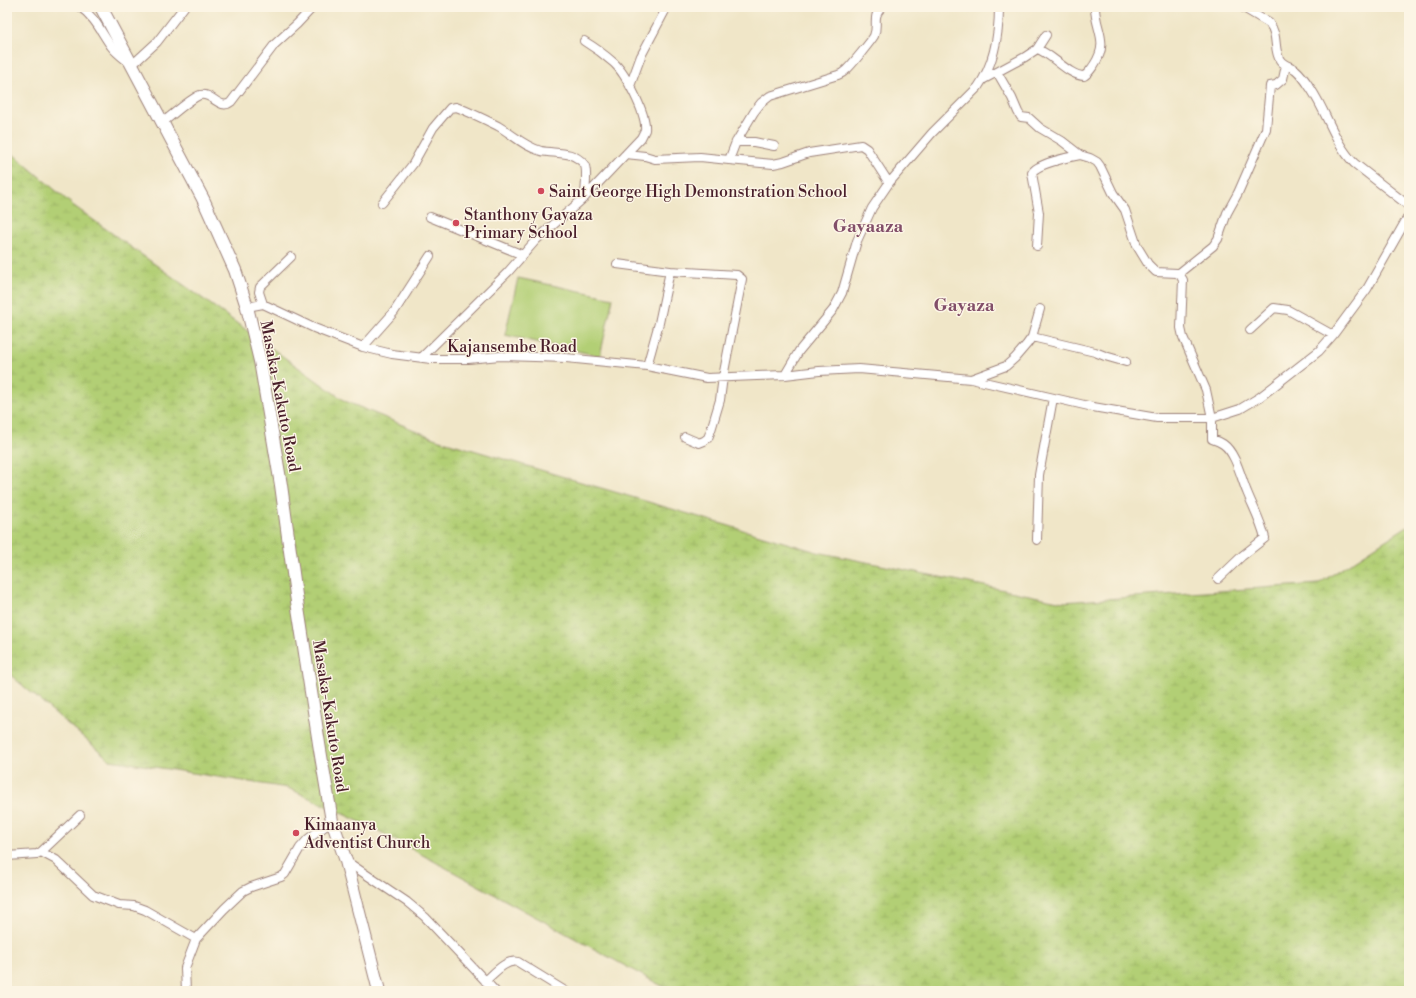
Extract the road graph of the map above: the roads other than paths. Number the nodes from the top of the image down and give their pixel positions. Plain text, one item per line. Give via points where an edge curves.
1 (80, 7) edge
2 (101, 7) edge
3 (184, 7) edge
4 (313, 7) edge
5 (667, 7) edge
6 (882, 7) edge
7 (999, 7) edge
8 (1095, 7) edge
9 (1244, 8) edge
10 (1046, 35) dead end
11 (584, 41) dead end
12 (1037, 49) junction
13 (132, 65) junction
14 (1286, 65) junction
15 (998, 72) junction
16 (984, 79) junction
17 (630, 86) junction
18 (162, 123) junction
19 (736, 142) junction
20 (774, 146) dead end
21 (626, 154) junction
22 (1080, 155) junction
23 (729, 160) junction
24 (889, 182) junction
25 (585, 197) junction
26 (382, 204) dead end
27 (1409, 206) edge
28 (1409, 214) edge
29 (430, 217) dead end
30 (1037, 246) dead end
31 (523, 255) junction
32 (430, 256) dead end
33 (291, 258) dead end
34 (617, 264) dead end
35 (670, 271) junction
36 (1178, 274) junction
37 (263, 304) junction
38 (248, 307) junction
39 (1040, 309) dead end
40 (1250, 330) dead end
41 (1333, 335) junction
42 (1032, 337) junction
43 (363, 347) junction
44 (421, 358) junction
45 (1126, 362) dead end
46 (647, 366) junction
47 (785, 376) junction
48 (723, 377) junction
49 (971, 379) junction
50 (1053, 398) junction
51 (1212, 418) junction
52 (685, 437) dead end
53 (1037, 540) dead end
54 (1218, 579) dead end
55 (80, 815) dead end
56 (332, 821) junction
57 (41, 852) junction
58 (7, 856) edge
59 (346, 861) junction
60 (196, 939) junction
61 (485, 981) junction
62 (186, 991) edge
63 (379, 991) edge
64 (494, 991) edge
65 (565, 991) edge

1 - 13 street via 98,25 117,53
2 - 13 highway, Masaka-Kakuto Road
3 - 13 street via 157,42
4 - 18 street via 275,44 231,102 222,105 201,95
5 - 17 street via 641,56
6 - 19 street via 875,18 874,36 847,70 770,96 761,103
7 - 16 street via 999,27
8 - 12 street via 1102,43 1098,58 1087,74 1078,75
9 - 14 street via 1272,27 1276,34 1279,57
10 - 12 street
11 - 17 street via 614,63
12 - 15 street
13 - 18 highway, Masaka-Kakuto Road
14 - 27 street via 1300,74 1312,91 1347,156
14 - 36 street via 1283,79 1270,86 1266,129 1227,213 1218,239
15 - 16 street
15 - 22 street via 1021,117 1030,118 1040,128
16 - 24 street
17 - 21 street via 640,108 645,129 641,138
18 - 38 highway, Masaka-Kakuto Road via 213,219
19 - 20 street
19 - 23 street
21 - 23 street via 655,159 700,157
21 - 25 street
22 - 30 street via 1033,170 1039,213
22 - 36 street via 1090,158 1100,166 1125,210 1137,246 1152,269 1160,273
23 - 24 street via 772,164 809,153 861,145 867,149
24 - 47 street via 872,208 857,241 842,293 832,310 799,351
25 - 26 street via 585,165 578,158 567,153 533,148 498,126 456,107 450,108 434,128 413,164
25 - 31 street via 536,240
28 - 41 street, Kajansembe Road via 1367,289
29 - 31 street
31 - 44 street
32 - 43 street via 394,312
33 - 37 street via 260,287
34 - 35 street
35 - 46 street
35 - 48 street via 737,275 742,279
36 - 51 street via 1183,280 1183,337 1206,390
37 - 38 street
37 - 43 street, Kajansembe Road
38 - 56 highway, Masaka-Kakuto Road via 281,485
39 - 42 street
40 - 41 street via 1274,308 1288,310
41 - 51 street, Kajansembe Road via 1319,351 1260,397 1240,408
42 - 45 street
42 - 49 street via 1006,366
43 - 44 street, Kajansembe Road
44 - 46 street, Kajansembe Road via 536,356
46 - 48 street, Kajansembe Road via 707,378
47 - 48 street, Kajansembe Road
47 - 49 street, Kajansembe Road via 859,369
48 - 52 street via 720,400 708,438 699,442
49 - 50 street, Kajansembe Road
50 - 51 street, Kajansembe Road via 1157,418
50 - 53 street via 1039,475
51 - 54 street via 1212,439 1224,444 1233,456 1265,538
55 - 57 street
56 - 59 highway, Masaka-Kakuto Road
56 - 60 street via 300,848 285,874 243,891
57 - 58 street
57 - 60 street via 56,860 94,895 119,905 145,910
59 - 61 street via 425,917
59 - 63 highway, Masaka-Kakuto Road
60 - 62 street via 185,968
61 - 64 street
61 - 65 street via 506,964 514,961

